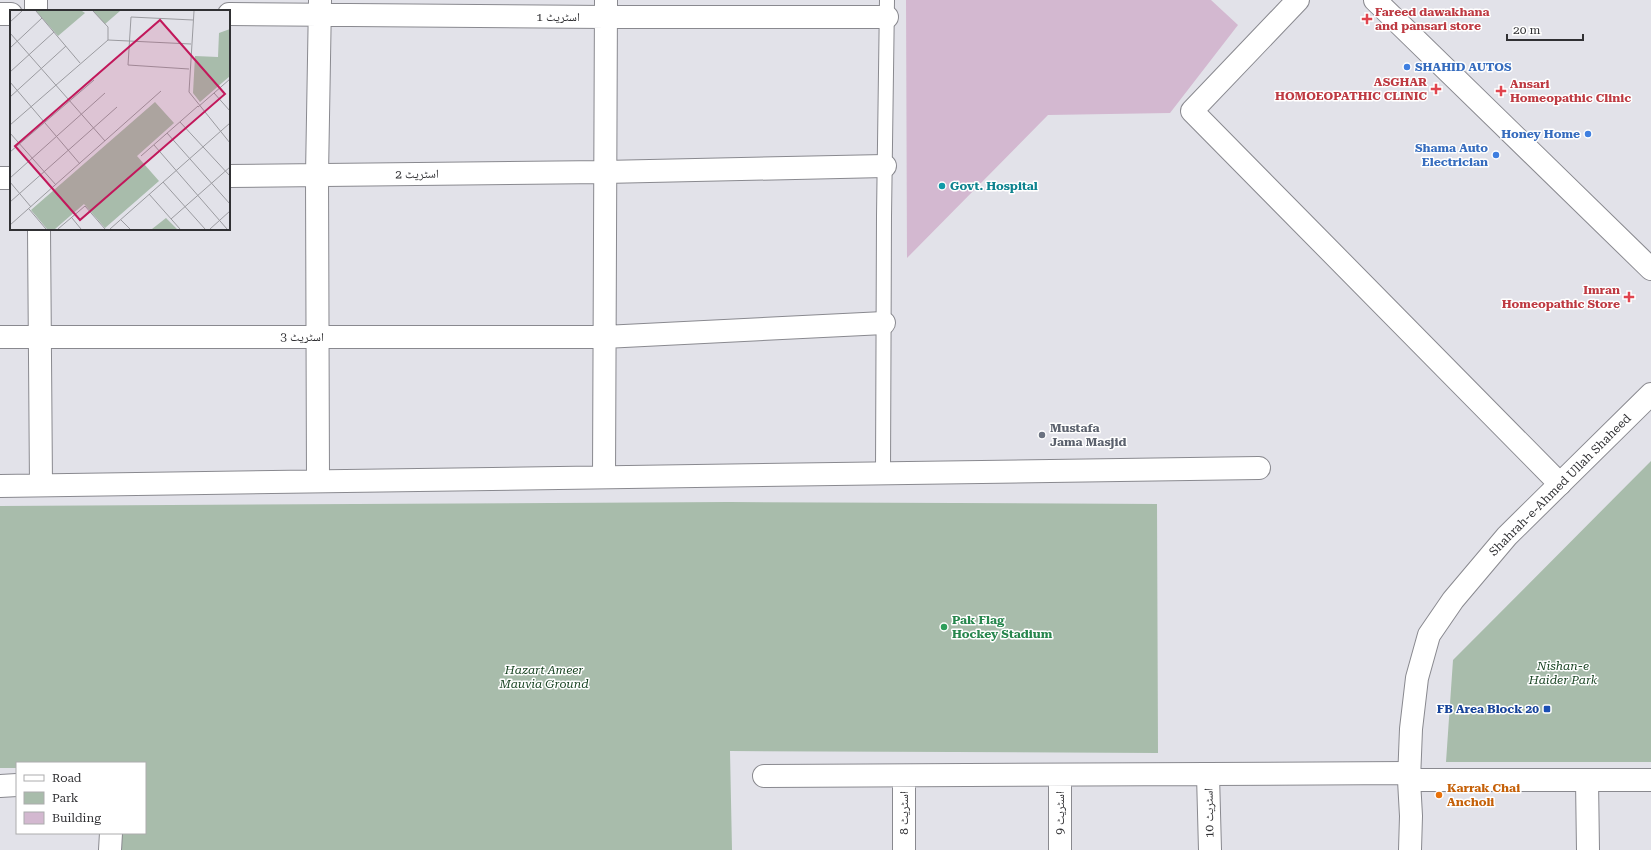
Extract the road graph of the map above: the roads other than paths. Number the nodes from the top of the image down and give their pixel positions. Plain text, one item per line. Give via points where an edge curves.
1 (1298, 0) edge
2 (1375, 0) edge
3 (320, 7) edge
4 (887, 8) edge
5 (606, 9) edge
6 (230, 14) edge
7 (885, 166) junction
8 (604, 172) junction
9 (317, 175) junction
10 (230, 176) edge
11 (39, 230) edge
12 (1651, 270) edge
13 (884, 323) junction
14 (0, 337) edge
15 (40, 337) junction
16 (317, 337) junction
17 (604, 337) junction
18 (1651, 394) edge
19 (1259, 468) dead end
20 (883, 474) junction
21 (604, 477) junction
22 (318, 481) junction
23 (1560, 484) junction
24 (41, 485) junction
25 (0, 486) edge
26 (1208, 775) junction
27 (764, 776) dead end
28 (904, 776) junction
29 (1060, 776) junction
30 (1409, 777) junction
31 (1587, 780) junction
32 (1651, 780) edge
33 (16, 785) edge
34 (0, 786) edge
35 (111, 834) edge
36 (110, 850) edge
37 (904, 850) edge
38 (1060, 850) edge
39 (1210, 850) edge
40 (1410, 850) edge
41 (1588, 850) edge

1 - 23 street via 1192,111
2 - 12 street
3 - 5 street, اسٹریٹ 1
3 - 6 street, اسٹریٹ 1
3 - 9 street
4 - 5 street, اسٹریٹ 1
4 - 7 lane
5 - 8 street
7 - 8 street, اسٹریٹ 2
7 - 13 lane
8 - 9 street, اسٹریٹ 2
8 - 17 street
9 - 10 street, اسٹریٹ 2
9 - 16 street
11 - 15 street
13 - 17 street, اسٹریٹ 3
13 - 20 lane
14 - 15 street, اسٹریٹ 3
15 - 16 street, اسٹریٹ 3
15 - 24 street
16 - 17 street, اسٹریٹ 3
16 - 22 street
17 - 21 street
18 - 23 street, Shahrah-e-Ahmed Ullah Shaheed
19 - 20 street
20 - 21 street
21 - 22 street
22 - 24 street
23 - 30 street, Shahrah-e-Ahmed Ullah Shaheed via 1507,536 1453,600 1429,635 1417,678
24 - 25 street
26 - 29 street
26 - 30 street
26 - 39 street, اسٹریٹ 10
27 - 28 street
28 - 29 street
28 - 37 street, اسٹریٹ 8
29 - 38 street, اسٹریٹ 9
30 - 31 street
30 - 40 street, Shahrah-e-Ahmed Ullah Shaheed
31 - 32 street
31 - 41 street
33 - 34 street
35 - 36 street

